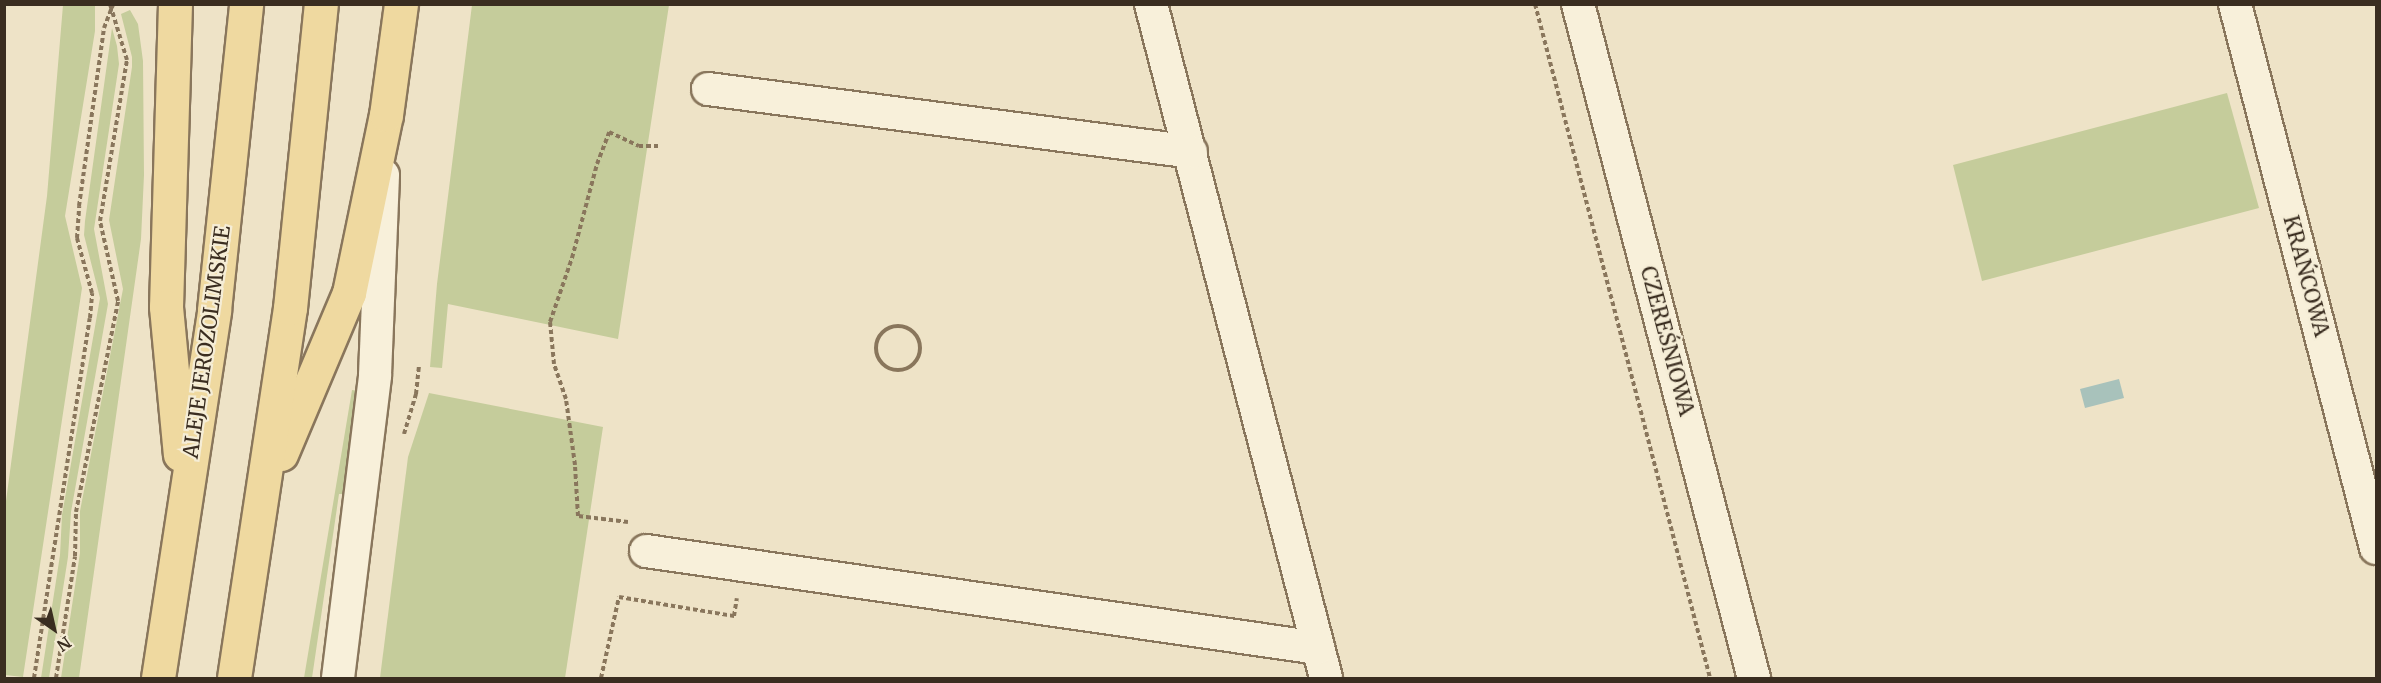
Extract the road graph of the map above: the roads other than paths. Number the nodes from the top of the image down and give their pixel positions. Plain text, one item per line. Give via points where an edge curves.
1 (175, 4) edge
2 (246, 4) edge
3 (321, 4) edge
4 (401, 4) edge
5 (1151, 4) edge
6 (1578, 4) edge
7 (2235, 4) edge
8 (708, 89) dead end
9 (386, 115) junction
10 (1191, 152) junction
11 (261, 500) junction
12 (185, 503) junction
13 (2376, 548) edge
14 (646, 551) dead end
15 (1318, 648) junction
16 (158, 678) edge
17 (234, 678) edge
18 (338, 678) edge
19 (1326, 678) edge
20 (1754, 678) edge

1 - 12 main road via 166,306
2 - 12 main road, ALEJE JEROZOLIMSKIE via 214,310
3 - 11 main road via 290,308
4 - 9 main road
5 - 10 street
6 - 20 street, CZEREŚNIOWA
7 - 13 street, KRAŃCOWA
8 - 10 street
9 - 11 main road via 349,292
9 - 18 street via 375,375
10 - 15 street
11 - 17 main road
12 - 16 main road, ALEJE JEROZOLIMSKIE
14 - 15 street
15 - 19 street

